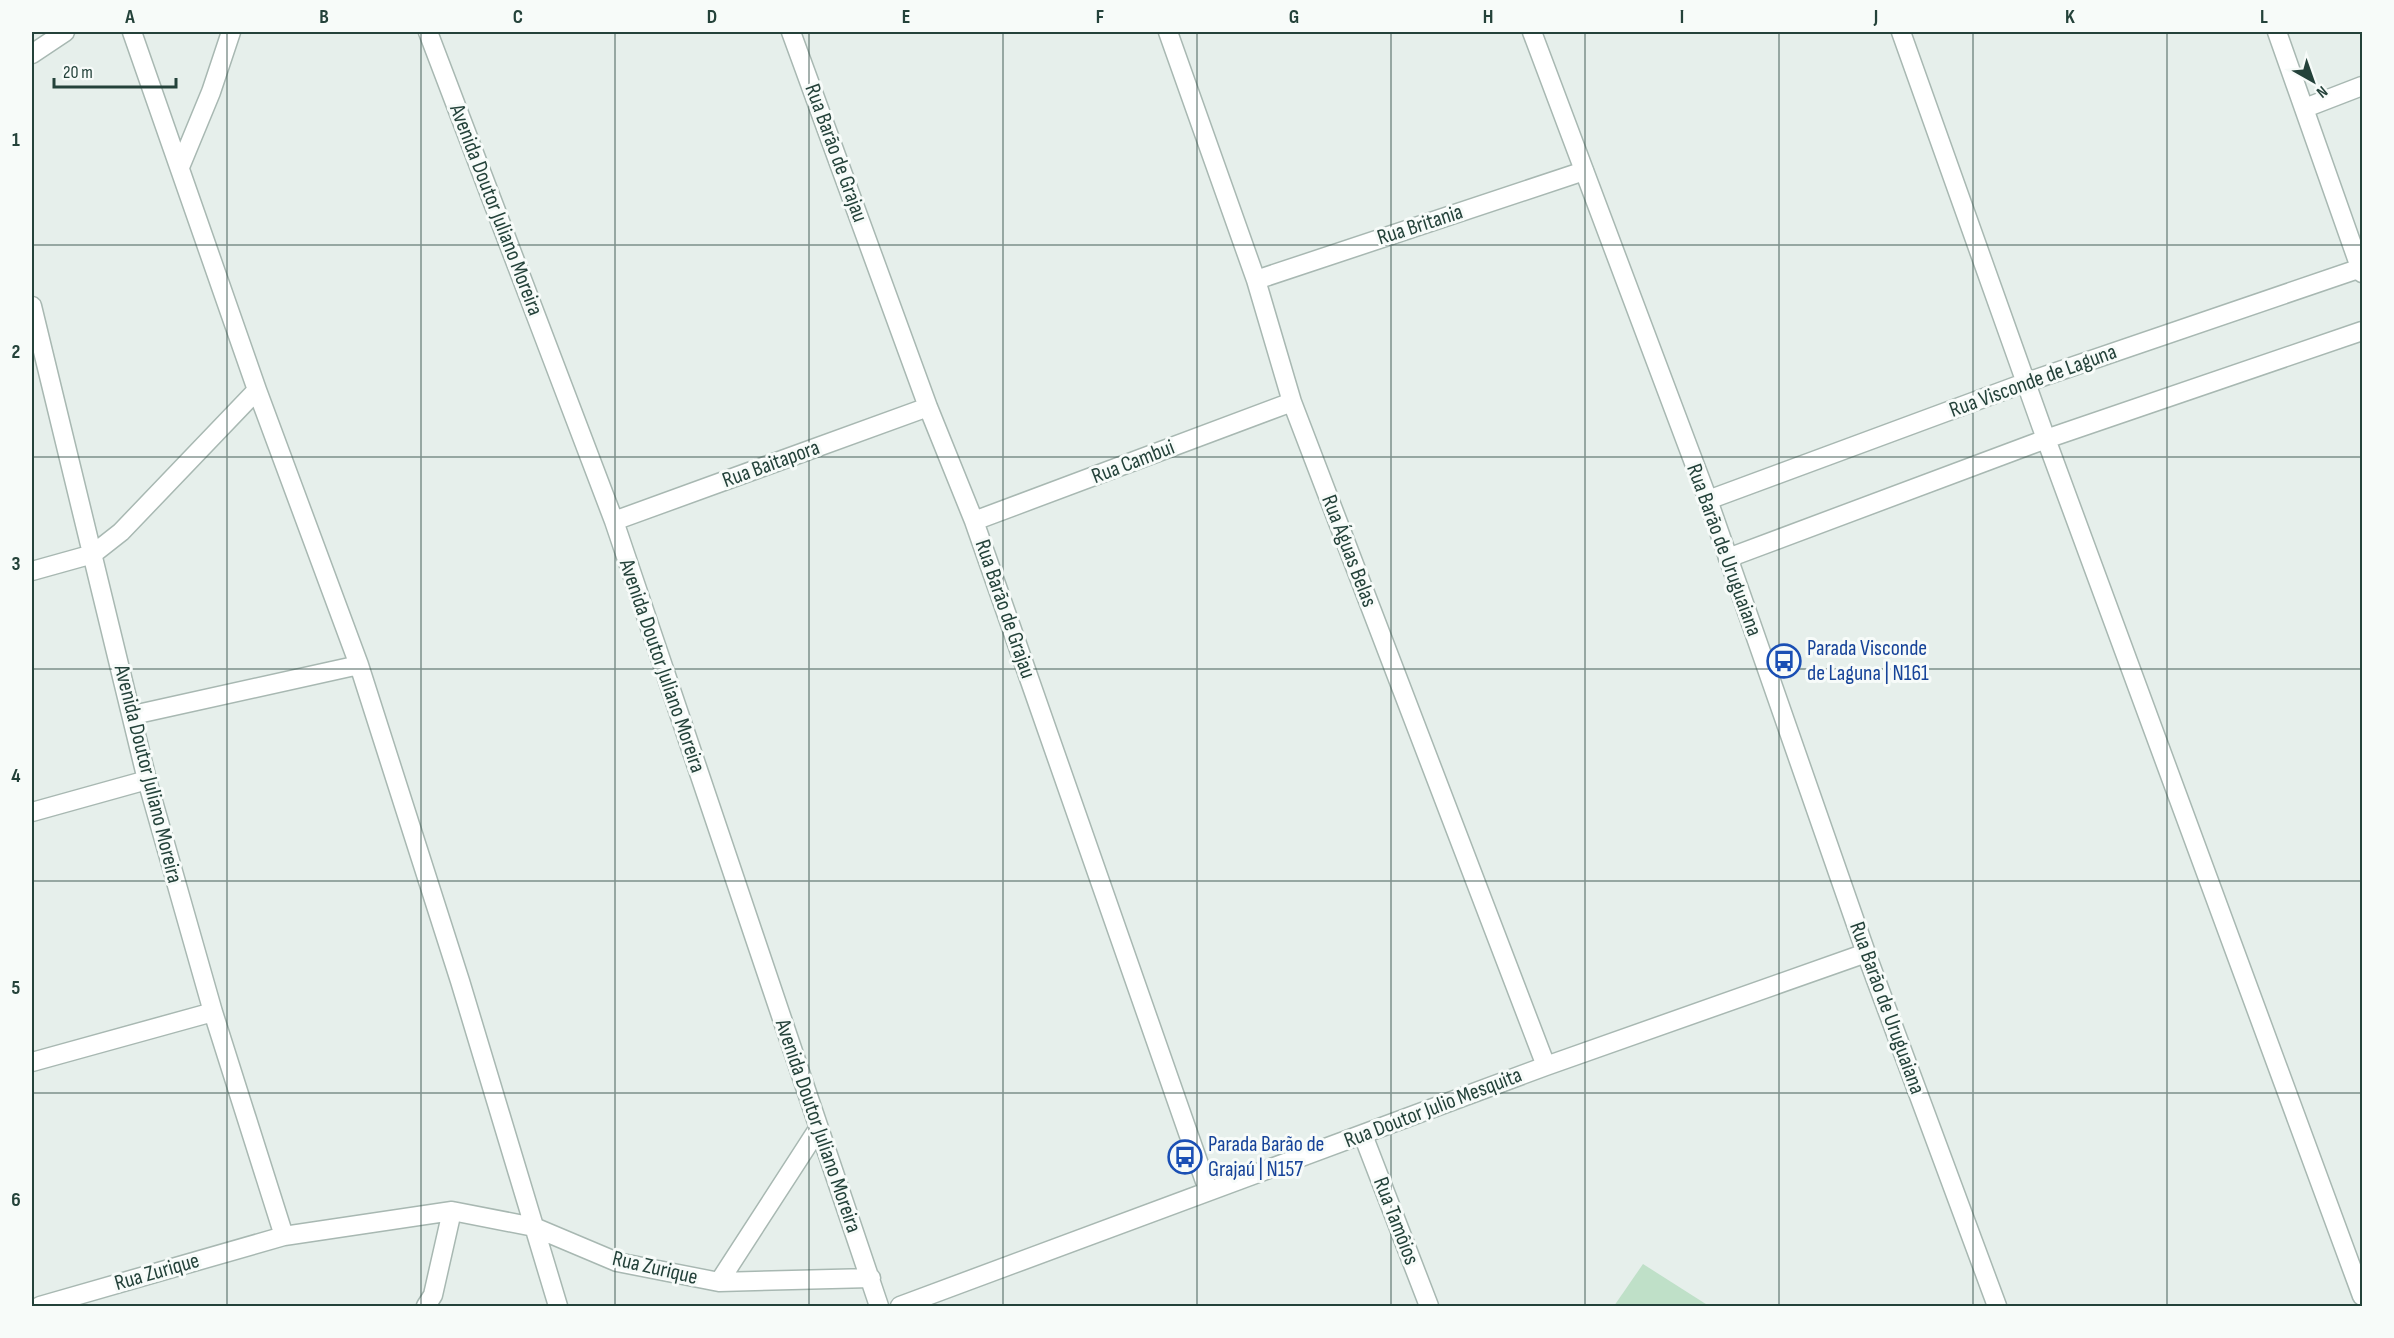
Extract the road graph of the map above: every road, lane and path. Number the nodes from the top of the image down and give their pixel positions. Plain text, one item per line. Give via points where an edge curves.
1 (65, 32) edge
2 (132, 32) edge
3 (231, 32) edge
4 (428, 32) edge
5 (791, 32) edge
6 (1168, 32) edge
7 (1532, 32) edge
8 (1900, 32) edge
9 (2277, 32) edge
10 (32, 54) edge
11 (2362, 86) edge
12 (2305, 108) junction
13 (180, 167) junction
14 (1584, 171) junction
15 (2362, 270) edge
16 (1256, 280) junction
17 (32, 306) edge
18 (2362, 331) edge
19 (36, 334) edge
20 (2027, 382) junction
21 (256, 390) junction
22 (1292, 402) junction
23 (928, 407) junction
24 (2046, 440) junction
25 (1708, 500) junction
26 (614, 521) junction
27 (974, 521) junction
28 (93, 554) junction
29 (1728, 558) junction
30 (32, 571) edge
31 (359, 665) junction
32 (133, 715) junction
33 (147, 780) junction
34 (32, 812) edge
35 (1866, 953) junction
36 (213, 1012) junction
37 (32, 1062) edge
38 (1546, 1066) junction
39 (818, 1129) junction
40 (1363, 1136) junction
41 (1208, 1190) junction
42 (452, 1210) junction
43 (534, 1227) junction
44 (284, 1236) junction
45 (871, 1278) junction
46 (719, 1282) junction
47 (2362, 1296) edge
48 (40, 1306) edge
49 (426, 1306) edge
50 (558, 1306) edge
51 (879, 1306) edge
52 (900, 1306) edge
53 (1430, 1306) edge
54 (1997, 1306) edge

1 - 10 street
2 - 13 street
3 - 13 street
4 - 26 street, Avenida Doutor Juliano Moreira
5 - 23 street, Rua Barão de Grajau
6 - 16 street, Rua Águas Belas
7 - 14 street, Rua Barão de Uruguaiana
8 - 20 street
9 - 12 street
11 - 12 street
12 - 15 street
13 - 21 street
14 - 16 street, Rua Britania
14 - 25 street, Rua Barão de Uruguaiana
15 - 20 street, Rua Visconde de Laguna
16 - 22 street, Rua Águas Belas
17 - 19 street, Avenida Doutor Juliano Moreira
18 - 24 street
19 - 28 street, Avenida Doutor Juliano Moreira
20 - 24 street
20 - 25 street, Rua Visconde de Laguna
21 - 28 street via 122,532
21 - 31 street
22 - 27 street, Rua Cambui
22 - 38 street, Rua Águas Belas
23 - 26 street, Rua Baitapora
23 - 27 street, Rua Barão de Grajau
24 - 29 street
24 - 47 street
25 - 29 street, Rua Barão de Uruguaiana
26 - 39 street, Avenida Doutor Juliano Moreira
27 - 41 street, Rua Barão de Grajau
28 - 30 street
28 - 32 street, Avenida Doutor Juliano Moreira
29 - 35 street, Rua Barão de Uruguaiana
31 - 32 street
31 - 43 street
32 - 33 street, Avenida Doutor Juliano Moreira
33 - 34 street
33 - 36 street, Avenida Doutor Juliano Moreira
35 - 38 street, Rua Doutor Julio Mesquita
35 - 54 street, Rua Barão de Uruguaiana
36 - 37 street
36 - 44 street, Avenida Doutor Juliano Moreira
38 - 40 street, Rua Doutor Julio Mesquita
39 - 45 street, Avenida Doutor Juliano Moreira
39 - 46 street, Rua Zurique
40 - 41 street, Rua Doutor Julio Mesquita
40 - 53 street, Rua Tamôios
41 - 52 street, Rua Doutor Julio Mesquita
42 - 43 street, Rua Zurique
42 - 44 street, Rua Zurique
42 - 49 street via 433,1295
43 - 46 street, Rua Zurique via 617,1262
43 - 50 street
44 - 48 street, Rua Zurique
45 - 46 street
45 - 51 street, Avenida Doutor Juliano Moreira

